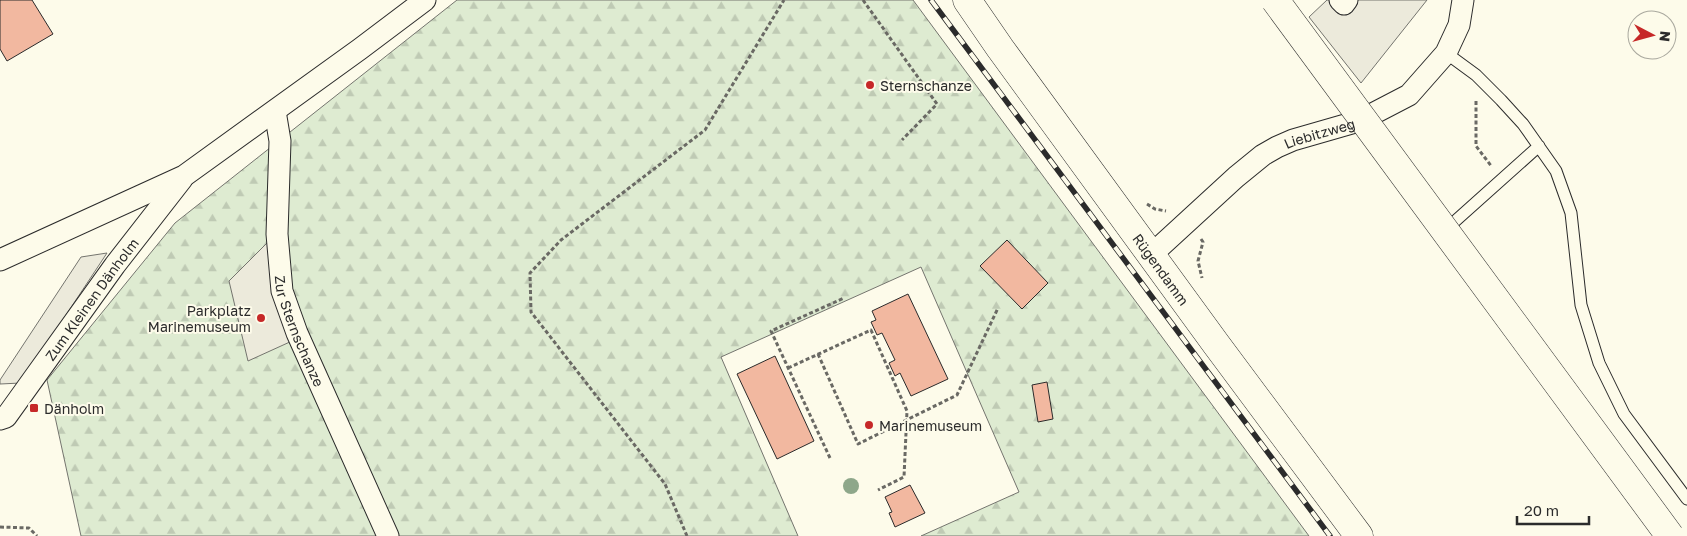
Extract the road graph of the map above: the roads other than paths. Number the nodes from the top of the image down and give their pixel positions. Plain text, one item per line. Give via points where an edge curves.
1 (426, 0) edge
2 (967, 0) edge
3 (1275, 0) edge
4 (1340, 0) edge
5 (1347, 0) edge
6 (1463, 0) edge
7 (1446, 53) junction
8 (275, 111) junction
9 (1539, 146) junction
10 (184, 176) junction
11 (1453, 222) dead end
12 (1151, 255) junction
13 (0, 260) edge
14 (0, 419) edge
15 (1687, 499) edge
16 (388, 536) edge
17 (1358, 536) edge
18 (1670, 536) edge

1 - 8 street, Zum Kleinen Dänholm
2 - 12 main road, Rügendamm
3 - 18 main road, bridge
4 - 5 street via 1344,4
6 - 7 street, Liebitzweg via 1459,25
7 - 9 lane via 1476,75 1523,124
7 - 12 street, Liebitzweg via 1409,95 1359,121 1293,140 1263,155
8 - 10 street, Zum Kleinen Dänholm
8 - 16 street, Zur Sternschanze via 280,141 277,234 282,291 296,333
9 - 11 lane
9 - 15 lane via 1556,171 1571,214 1581,305 1599,363 1624,414
10 - 13 street, Zum Kleinen Dänholm
10 - 14 street, Zum Kleinen Dänholm via 115,265 6,417
12 - 17 main road, Rügendamm

